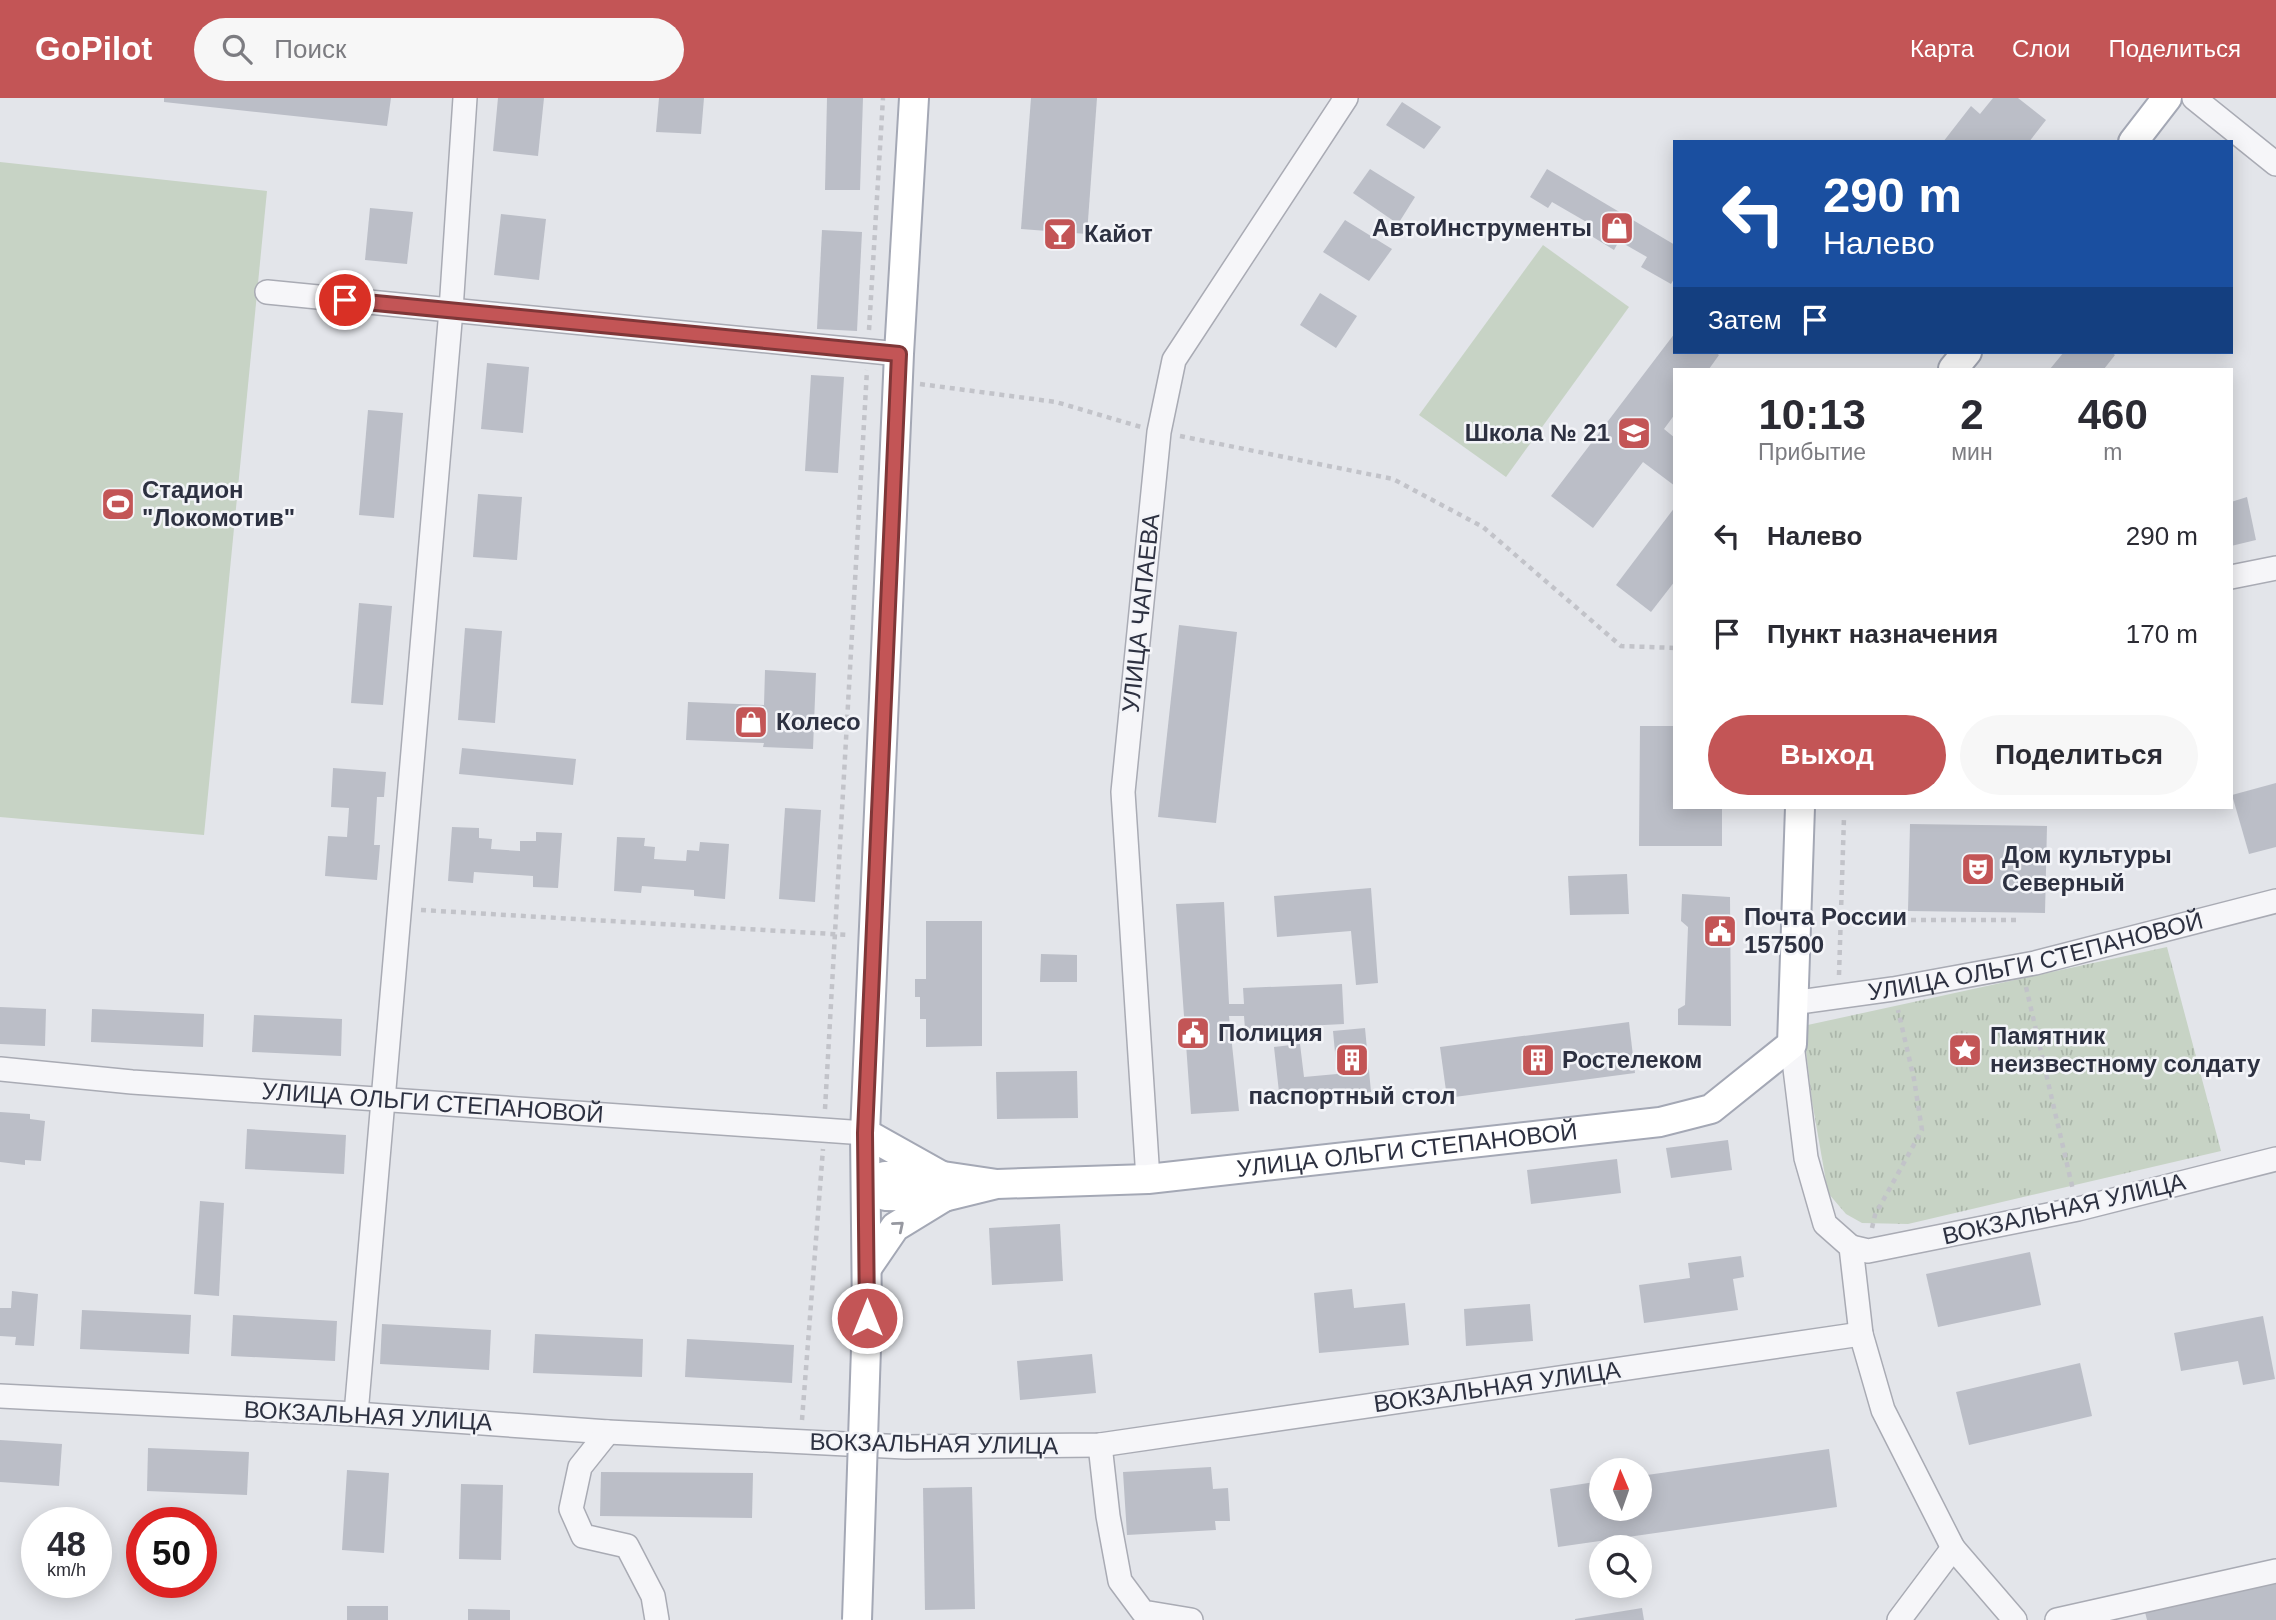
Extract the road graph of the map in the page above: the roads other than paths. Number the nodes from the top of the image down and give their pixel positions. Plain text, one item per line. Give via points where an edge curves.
1 (465, 98) edge
2 (914, 98) edge
3 (1346, 98) edge
4 (2167, 98) edge
5 (2194, 98) edge
6 (2135, 140) edge
7 (2276, 164) edge
8 (267, 292) dead end
9 (450, 310) junction
10 (1965, 354) edge
11 (899, 368) junction
12 (1954, 368) edge
13 (2276, 568) edge
14 (2233, 577) edge
15 (1800, 809) edge
16 (2276, 901) edge
17 (1792, 1003) junction
18 (1793, 1044) junction
19 (0, 1069) edge
20 (382, 1099) junction
21 (865, 1133) junction
22 (2276, 1159) edge
23 (1148, 1179) junction
24 (866, 1184) junction
25 (943, 1187) junction
26 (1860, 1249) junction
27 (867, 1268) junction
28 (1861, 1334) junction
29 (0, 1396) edge
30 (356, 1414) junction
31 (608, 1432) junction
32 (1100, 1446) junction
33 (1953, 1548) junction
34 (2276, 1571) edge
35 (657, 1620) edge
36 (857, 1620) edge
37 (1191, 1620) edge
38 (1899, 1620) edge
39 (2015, 1620) edge
40 (2057, 1620) edge

1 - 9 street
2 - 11 main road
3 - 23 street, УЛИЦА ЧАПАЕВА via 1174,359 1159,432 1123,792
4 - 6 main road
5 - 7 street
8 - 9 street
9 - 11 street via 868,351
9 - 20 street
10 - 12 main road
11 - 21 main road
13 - 14 street
15 - 17 main road
16 - 17 street, УЛИЦА ОЛЬГИ СТЕПАНОВОЙ via 2021,966
17 - 18 main road
18 - 23 main road, УЛИЦА ОЛЬГИ СТЕПАНОВОЙ via 1712,1109 1660,1122
18 - 26 street via 1806,1158 1825,1224
19 - 20 street, УЛИЦА ОЛЬГИ СТЕПАНОВОЙ via 132,1083
20 - 21 street, УЛИЦА ОЛЬГИ СТЕПАНОВОЙ
20 - 30 street
21 - 24 main road
21 - 25 main road
22 - 26 street, ВОКЗАЛЬНАЯ УЛИЦА via 2078,1209
23 - 25 main road, УЛИЦА ОЛЬГИ СТЕПАНОВОЙ
24 - 25 main road, УЛИЦА ОЛЬГИ СТЕПАНОВОЙ via 885,1175
24 - 27 main road
27 -> 25 main road via 895,1227
26 - 28 street
27 - 36 main road, bridge
28 - 32 street, ВОКЗАЛЬНАЯ УЛИЦА
28 - 33 street via 1884,1410
29 - 30 street, ВОКЗАЛЬНАЯ УЛИЦА
30 - 31 street, ВОКЗАЛЬНАЯ УЛИЦА
31 - 32 street, ВОКЗАЛЬНАЯ УЛИЦА via 905,1447
31 - 35 street via 580,1467 571,1509 583,1536 627,1546 653,1597
32 - 37 street via 1120,1580 1143,1612
33 - 38 street
33 - 39 street
34 - 40 street

